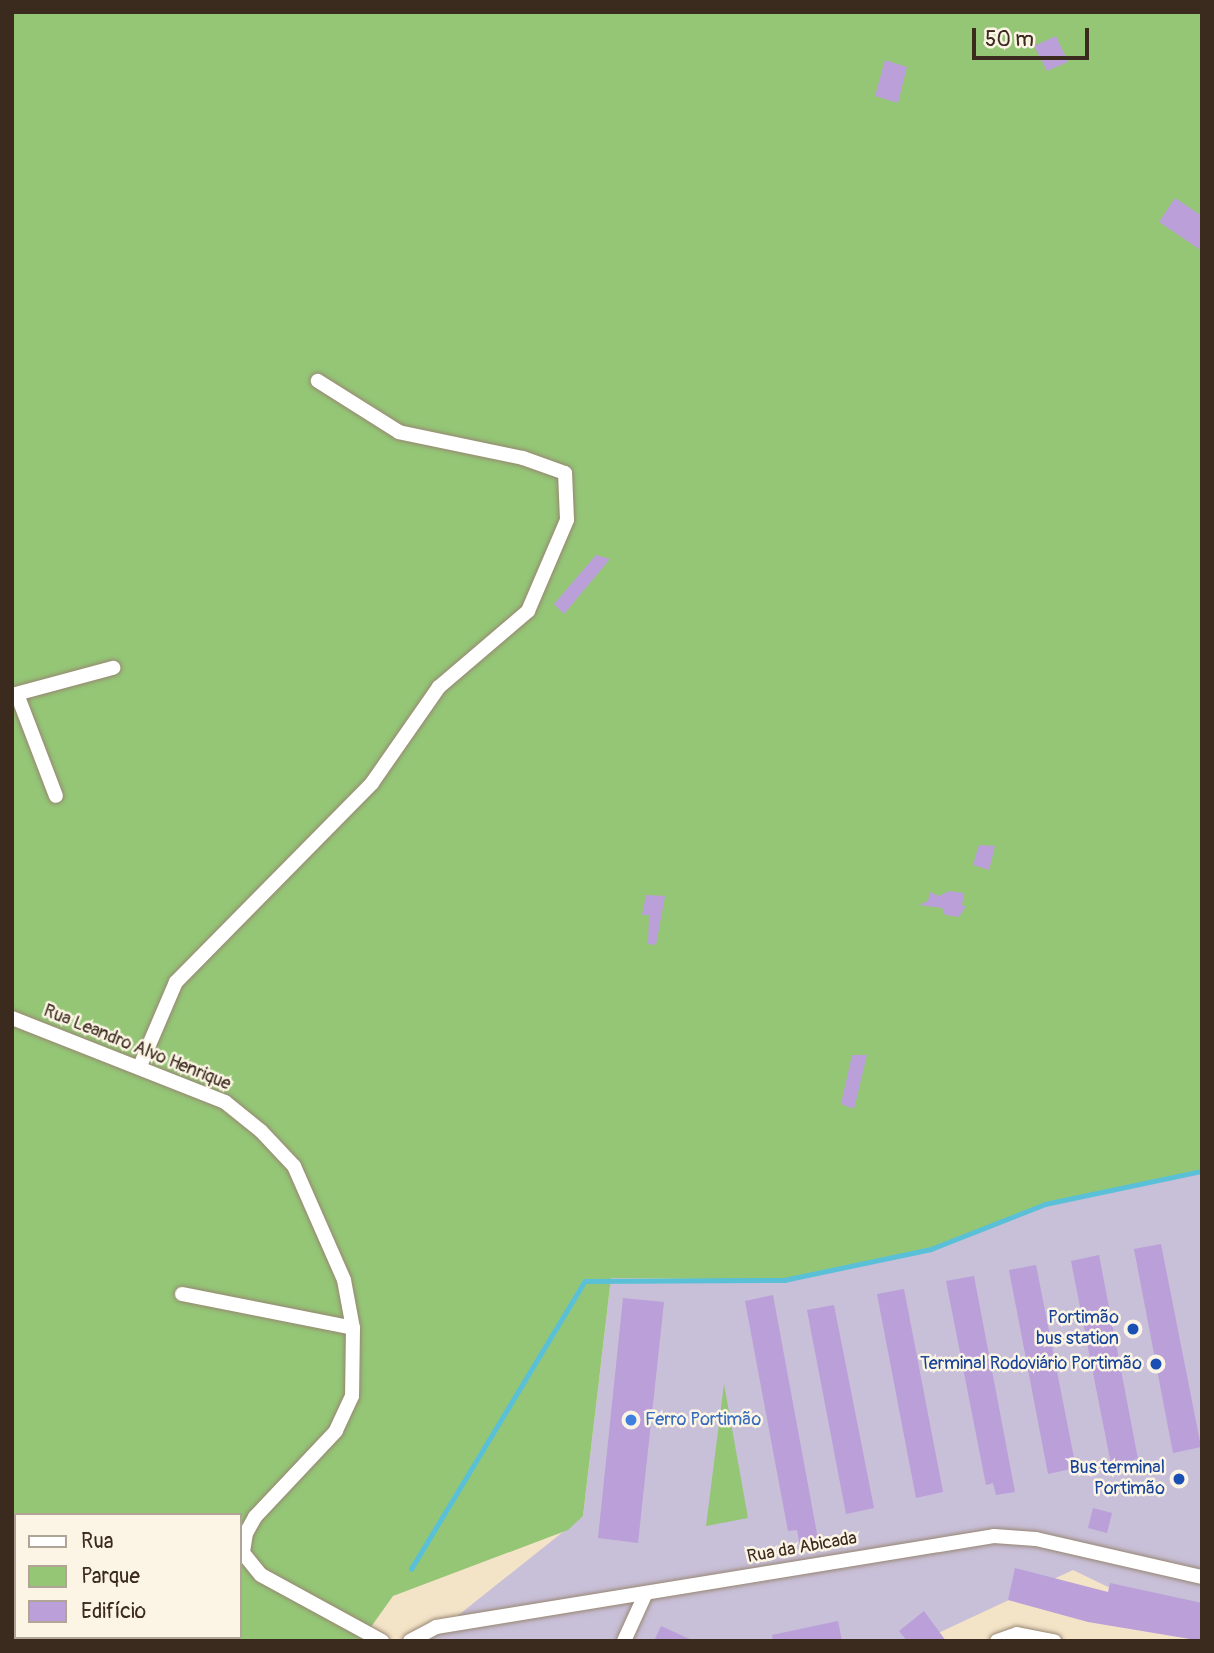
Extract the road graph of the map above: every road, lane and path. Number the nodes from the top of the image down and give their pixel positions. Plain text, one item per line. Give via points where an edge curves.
1 (318, 381) dead end
2 (113, 668) dead end
3 (15, 695) edge
4 (56, 796) dead end
5 (12, 1018) edge
6 (140, 1066) junction
7 (182, 1294) dead end
8 (353, 1328) junction
9 (1198, 1578) edge
10 (645, 1595) junction
11 (382, 1641) edge
12 (410, 1641) edge
13 (624, 1641) edge
14 (997, 1641) edge
15 (1055, 1641) edge

1 - 6 street via 399,432 523,458 565,473 567,520 528,611 439,687 372,783 176,982
2 - 3 street
3 - 4 street
5 - 6 street, Rua Leandro Alvo Henrique
6 - 8 street, Rua Leandro Alvo Henrique via 225,1102 294,1166 344,1280
7 - 8 street
8 - 11 street, Rua Leandro Alvo Henrique via 352,1396 336,1431 255,1517 243,1553 261,1574
9 - 10 street, Rua da Abicada via 1036,1539 993,1536
10 - 12 street, Rua da Abicada via 436,1627
10 - 13 street
14 - 15 street via 1017,1634

